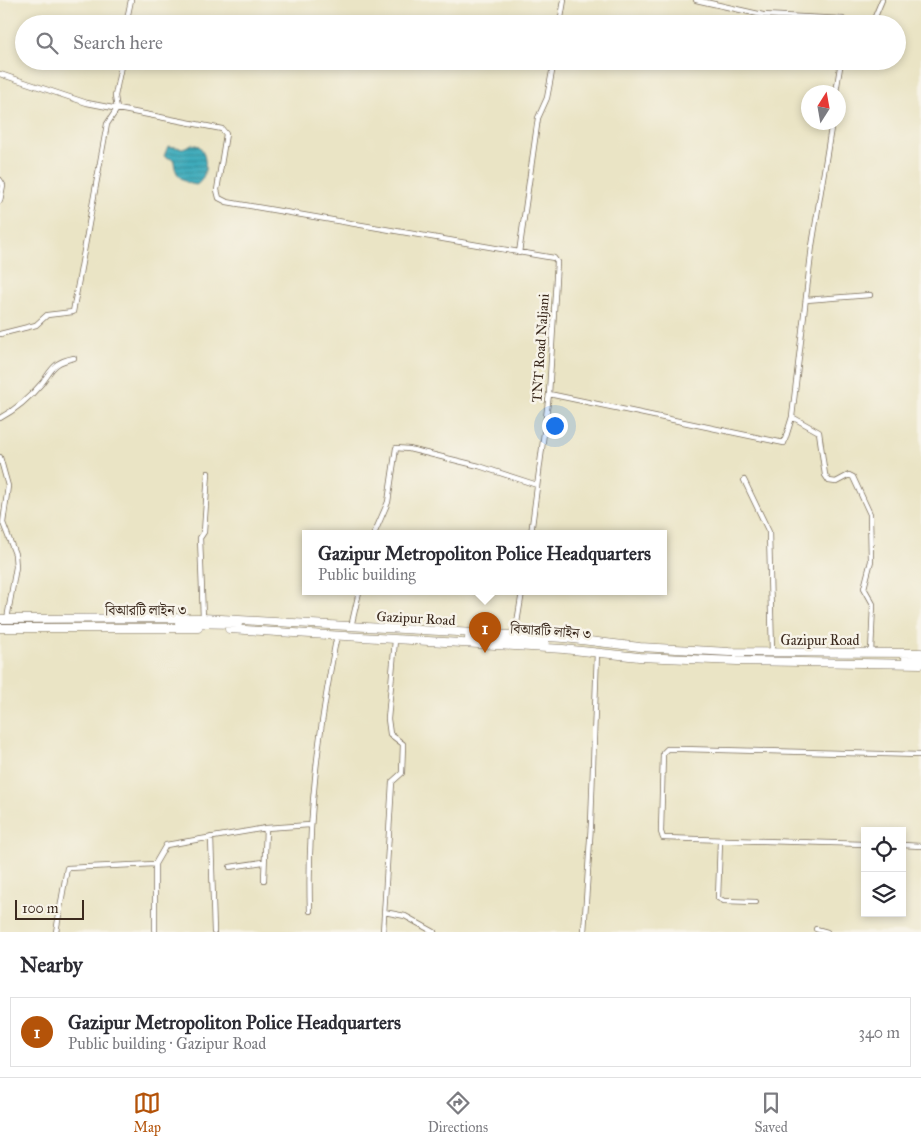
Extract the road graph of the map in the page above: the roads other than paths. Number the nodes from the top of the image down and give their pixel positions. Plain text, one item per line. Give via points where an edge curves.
1 (131, 0) edge
2 (564, 0) edge
3 (696, 0) edge
4 (882, 0) edge
5 (128, 15) edge
6 (562, 15) edge
7 (763, 15) edge
8 (876, 15) edge
9 (120, 70) edge
10 (552, 70) edge
11 (840, 70) edge
12 (0, 74) edge
13 (837, 85) edge
14 (117, 110) junction
15 (831, 130) edge
16 (0, 180) edge
17 (0, 201) edge
18 (519, 253) junction
19 (870, 296) dead end
20 (806, 300) junction
21 (0, 334) edge
22 (74, 358) dead end
23 (549, 394) junction
24 (792, 417) junction
25 (0, 418) edge
26 (0, 457) edge
27 (208, 473) dead end
28 (744, 480) dead end
29 (537, 485) junction
30 (376, 530) edge
31 (531, 530) edge
32 (358, 595) edge
33 (521, 595) edge
34 (203, 618) junction
35 (2, 620) edge
36 (351, 627) junction
37 (0, 628) edge
38 (337, 635) junction
39 (514, 635) junction
40 (395, 640) junction
41 (597, 652) junction
42 (772, 653) junction
43 (871, 653) junction
44 (921, 653) edge
45 (921, 658) edge
46 (921, 664) edge
47 (921, 754) edge
48 (310, 825) junction
49 (266, 828) junction
50 (210, 837) junction
51 (720, 841) junction
52 (861, 844) edge
53 (906, 845) edge
54 (921, 846) edge
55 (263, 862) junction
56 (155, 864) junction
57 (230, 867) dead end
58 (264, 880) dead end
59 (756, 902) dead end
60 (310, 911) dead end
61 (384, 912) junction
62 (816, 929) dead end
63 (56, 932) edge
64 (154, 932) edge
65 (214, 932) edge
66 (383, 932) edge
67 (434, 932) edge
68 (584, 932) edge
69 (827, 932) edge

1 - 5 street
2 - 6 street
3 - 7 street
4 - 8 street
9 - 14 street via 115,96
10 - 18 street via 547,98 538,118
11 - 13 street
12 - 14 street
14 - 18 street via 222,129 226,134 216,190 219,198 226,202
14 - 21 street via 107,124 74,312 47,315 36,325
15 - 20 street
16 - 17 street via 3,185
18 - 23 street, TNT Road Naljani via 554,258 557,262
19 - 20 street
20 - 24 street
22 - 25 street via 51,368 35,390
23 - 24 street via 784,443
23 - 29 street, TNT Road Naljani
24 - 43 street via 819,432 825,475 829,481 836,482 853,477 870,514 871,561 864,588 873,604
26 - 35 street via 8,486 3,523 16,554 16,567
27 - 34 street via 204,532 200,538
28 - 42 street via 769,532
29 - 30 street via 479,466 409,448 396,448 388,502
29 - 31 street, TNT Road Naljani
32 - 36 street
33 - 39 street
34 - 35 main road, Gazipur Road
34 - 36 main road, Gazipur Road
35 - 45 main road, বিআরটি লাইন ৩ via 237,624 563,643 659,653
36 - 39 main road, Gazipur Road
37 - 38 main road, Gazipur Road via 218,628
38 - 40 main road, Gazipur Road
38 - 48 street via 323,704
39 - 42 main road, Gazipur Road via 640,647
40 - 41 main road, Gazipur Road
40 - 61 street via 388,719 390,734 403,744 402,773 392,782
41 - 46 main road, Gazipur Road via 737,661
41 - 68 street
42 - 43 main road, Gazipur Road
43 - 44 main road, Gazipur Road
47 - 51 street via 664,750 661,836 666,839
48 - 49 street
48 - 60 street
49 - 50 street
49 - 55 street
50 - 56 street via 168,844
50 - 65 street
51 - 52 street
51 - 59 street via 718,898
53 - 54 street
55 - 57 street
55 - 58 street
56 - 63 street via 67,868
56 - 64 street
61 - 66 street
61 - 67 street via 405,916
62 - 69 street

